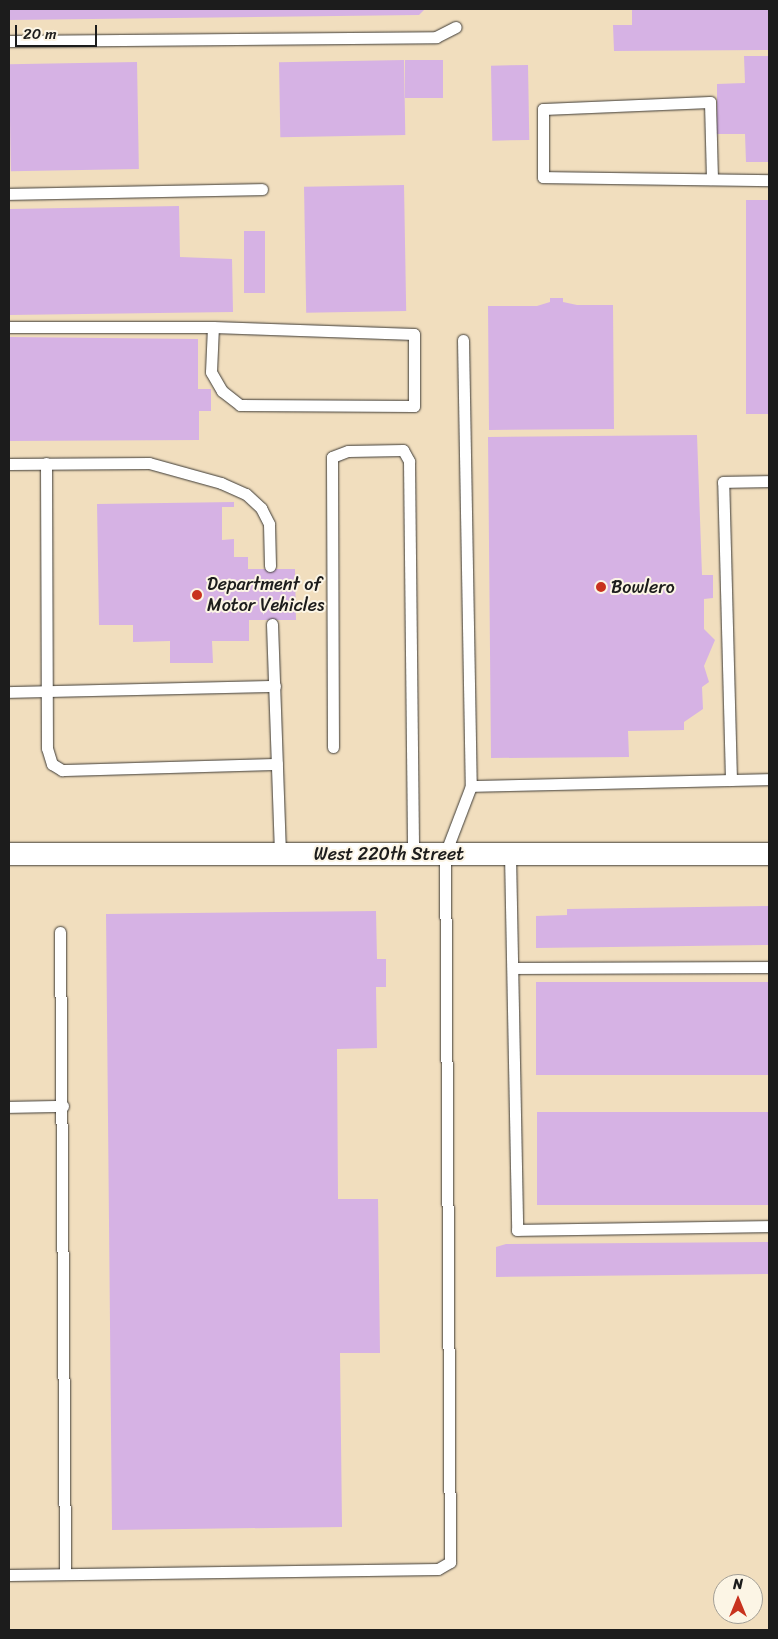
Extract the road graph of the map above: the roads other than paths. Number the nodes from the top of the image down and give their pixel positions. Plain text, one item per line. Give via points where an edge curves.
1 (456, 28) dead end
2 (9, 41) edge
3 (712, 179) junction
4 (769, 180) edge
5 (262, 189) dead end
6 (9, 194) edge
7 (9, 327) edge
8 (213, 327) junction
9 (463, 340) dead end
10 (46, 463) junction
11 (9, 464) edge
12 (769, 481) edge
13 (270, 566) dead end
14 (272, 624) dead end
15 (275, 686) junction
16 (48, 691) junction
17 (9, 692) edge
18 (333, 746) dead end
19 (277, 764) junction
20 (769, 779) edge
21 (731, 780) junction
22 (471, 786) junction
23 (9, 854) edge
24 (280, 854) junction
25 (413, 854) junction
26 (445, 854) junction
27 (510, 854) junction
28 (769, 854) edge
29 (60, 932) dead end
30 (769, 967) edge
31 (514, 968) junction
32 (63, 1106) junction
33 (9, 1108) edge
34 (769, 1226) edge
35 (65, 1574) junction
36 (9, 1575) edge

1 - 2 lane via 436,37
3 - 3 lane via 543,177 544,109 710,102
3 - 4 lane
5 - 6 lane
7 - 8 lane
8 - 8 lane via 414,334 414,406 240,405 222,391 211,372
9 - 22 lane
10 - 11 lane
10 - 13 lane via 149,463 246,494 269,524
10 - 16 lane
12 - 21 lane via 723,482
14 - 15 lane
15 - 16 lane
15 - 19 lane
16 - 17 lane
16 - 19 lane via 48,756 62,770
18 - 25 lane via 332,457 348,451 402,450 409,461
19 - 24 lane
20 - 21 lane
21 - 22 lane
22 - 26 lane
23 - 24 street, West 220th Street
24 - 25 street, West 220th Street
25 - 26 street, West 220th Street
26 - 27 street, West 220th Street
26 - 35 lane via 450,1562 438,1569
27 - 28 street, West 220th Street
27 - 31 lane
29 - 32 lane
30 - 31 lane
31 - 34 lane via 517,1230
32 - 33 lane
32 - 35 lane
35 - 36 lane

